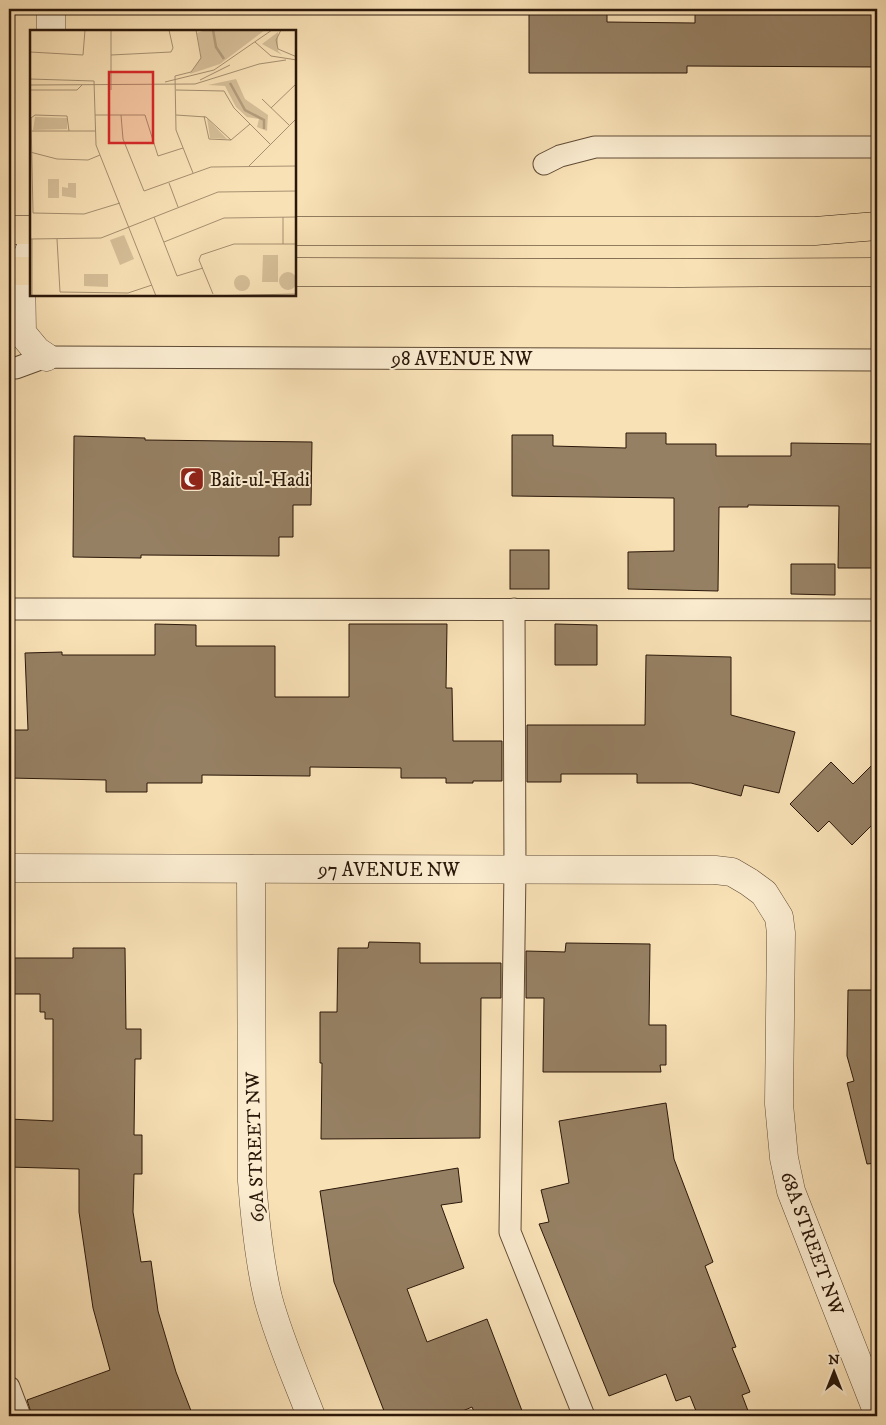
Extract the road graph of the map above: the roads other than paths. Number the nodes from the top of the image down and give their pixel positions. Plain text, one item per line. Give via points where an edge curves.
1 (51, 9) edge
2 (51, 30) edge
3 (877, 147) edge
4 (544, 164) dead end
5 (877, 226) edge
6 (9, 230) edge
7 (30, 230) edge
8 (296, 231) edge
9 (23, 265) edge
10 (296, 272) edge
11 (877, 272) edge
12 (46, 357) junction
13 (877, 360) edge
14 (9, 368) edge
15 (9, 609) edge
16 (514, 609) junction
17 (877, 610) edge
18 (9, 868) edge
19 (251, 869) junction
20 (515, 870) junction
21 (764, 893) joint
22 (9, 1387) edge
23 (877, 1411) edge
24 (20, 1416) edge
25 (311, 1416) edge
26 (584, 1416) edge

1 - 2 street
3 - 4 lane via 596,147 568,153
5 - 8 main road via 815,231
6 - 7 main road
9 - 12 street via 22,333 36,351
10 - 11 main road
12 - 13 lane, 98 AVENUE NW
12 - 14 lane
15 - 16 lane
16 - 17 lane
16 - 20 lane
18 - 19 street, 97 AVENUE NW
19 - 20 street, 97 AVENUE NW
19 - 25 street, 69A STREET NW via 252,1181 255,1218 268,1298
20 - 21 street, 97 AVENUE NW via 714,870 732,872
20 - 26 lane via 510,1232
21 - 23 street, 68A STREET NW via 779,917 781,933 779,1104 791,1191
22 - 24 lane

